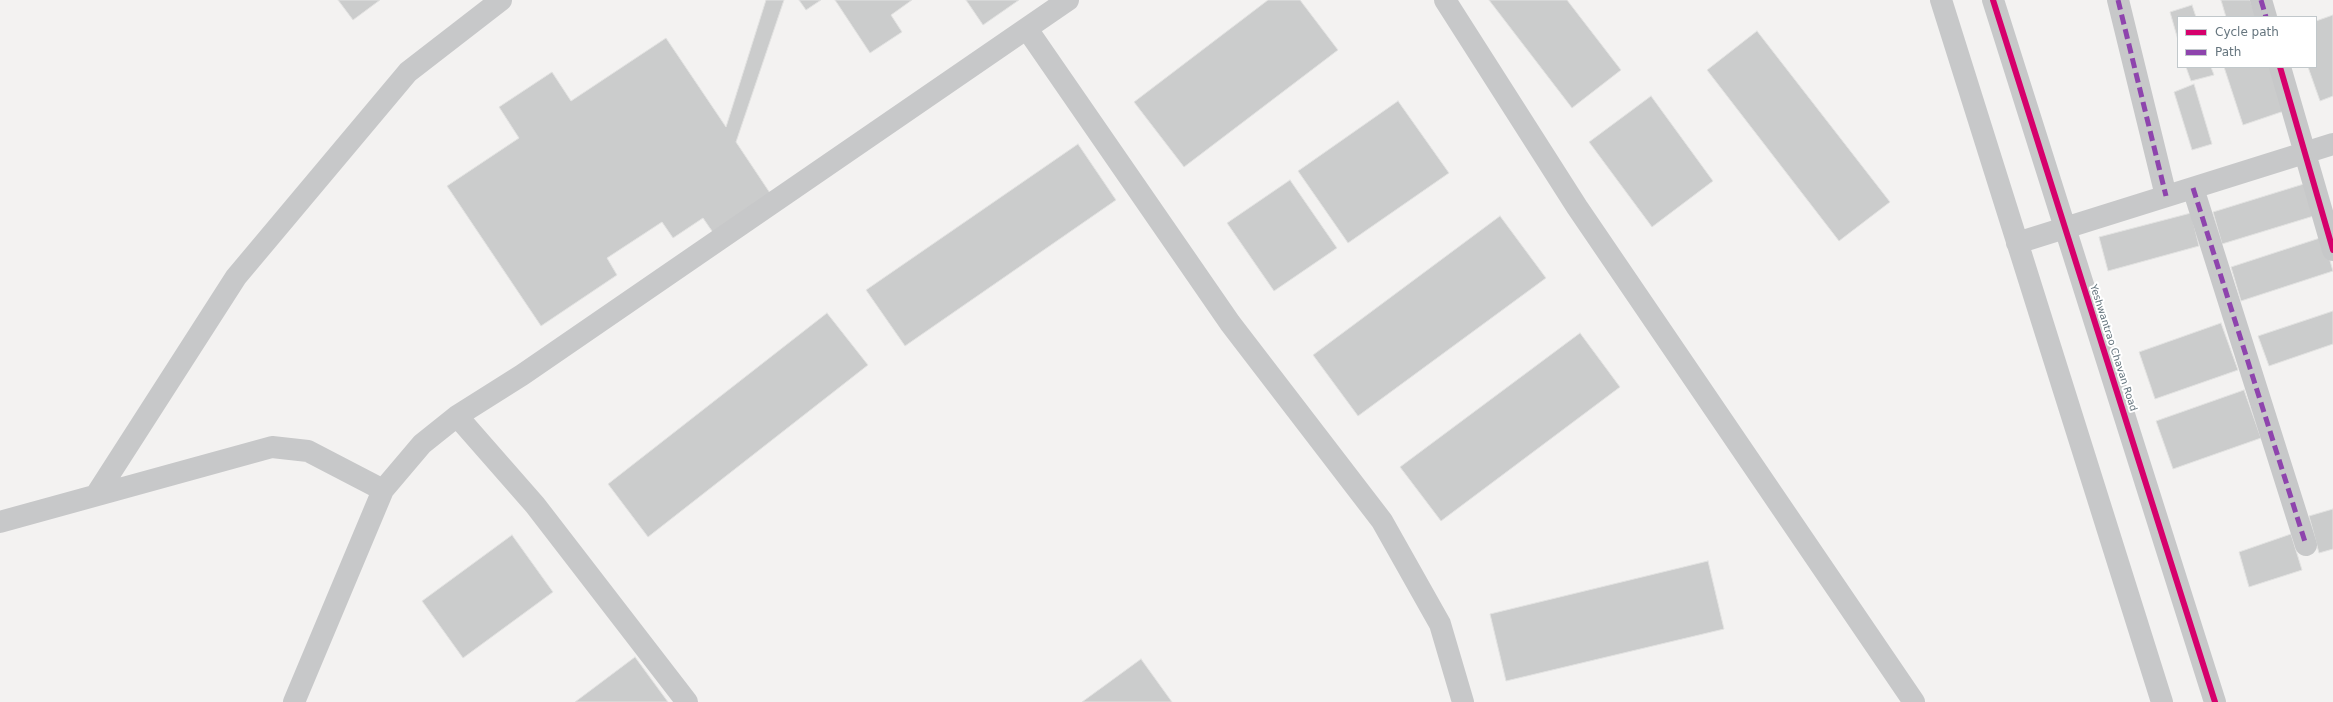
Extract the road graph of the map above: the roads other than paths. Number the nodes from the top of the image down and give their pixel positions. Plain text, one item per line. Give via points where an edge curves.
1 (501, 0) edge
2 (1068, 0) edge
3 (1444, 0) edge
4 (1941, 0) edge
5 (1993, 0) edge
6 (2118, 0) edge
7 (2261, 0) edge
8 (2266, 16) edge
9 (1027, 29) junction
10 (2280, 68) edge
11 (2333, 144) edge
12 (2304, 153) junction
13 (2193, 188) junction
14 (2166, 196) junction
15 (2065, 228) junction
16 (2017, 243) junction
17 (2333, 250) edge
18 (457, 416) junction
19 (383, 490) junction
20 (96, 495) junction
21 (0, 522) edge
22 (2306, 545) dead end
23 (294, 702) edge
24 (687, 702) edge
25 (1462, 702) edge
26 (1914, 702) edge
27 (2162, 702) edge
28 (2215, 702) edge

1 - 20 street via 408,72 236,277
2 - 9 street
3 - 26 street via 1577,208
4 - 16 street
5 - 15 street, Yeshwantrao Chavan Road
6 - 14 street
7 - 8 street
9 - 18 street via 522,375
9 - 25 street via 1230,323 1382,521 1440,624
10 - 12 street
11 - 12 street
12 - 13 street
12 - 17 street
13 - 14 street
13 - 22 street
14 - 15 street
15 - 16 street
15 - 28 street, Yeshwantrao Chavan Road
16 - 27 street
18 - 19 street via 422,444
18 - 24 street via 535,505
19 - 20 street via 308,451 272,446
19 - 23 street
20 - 21 street

